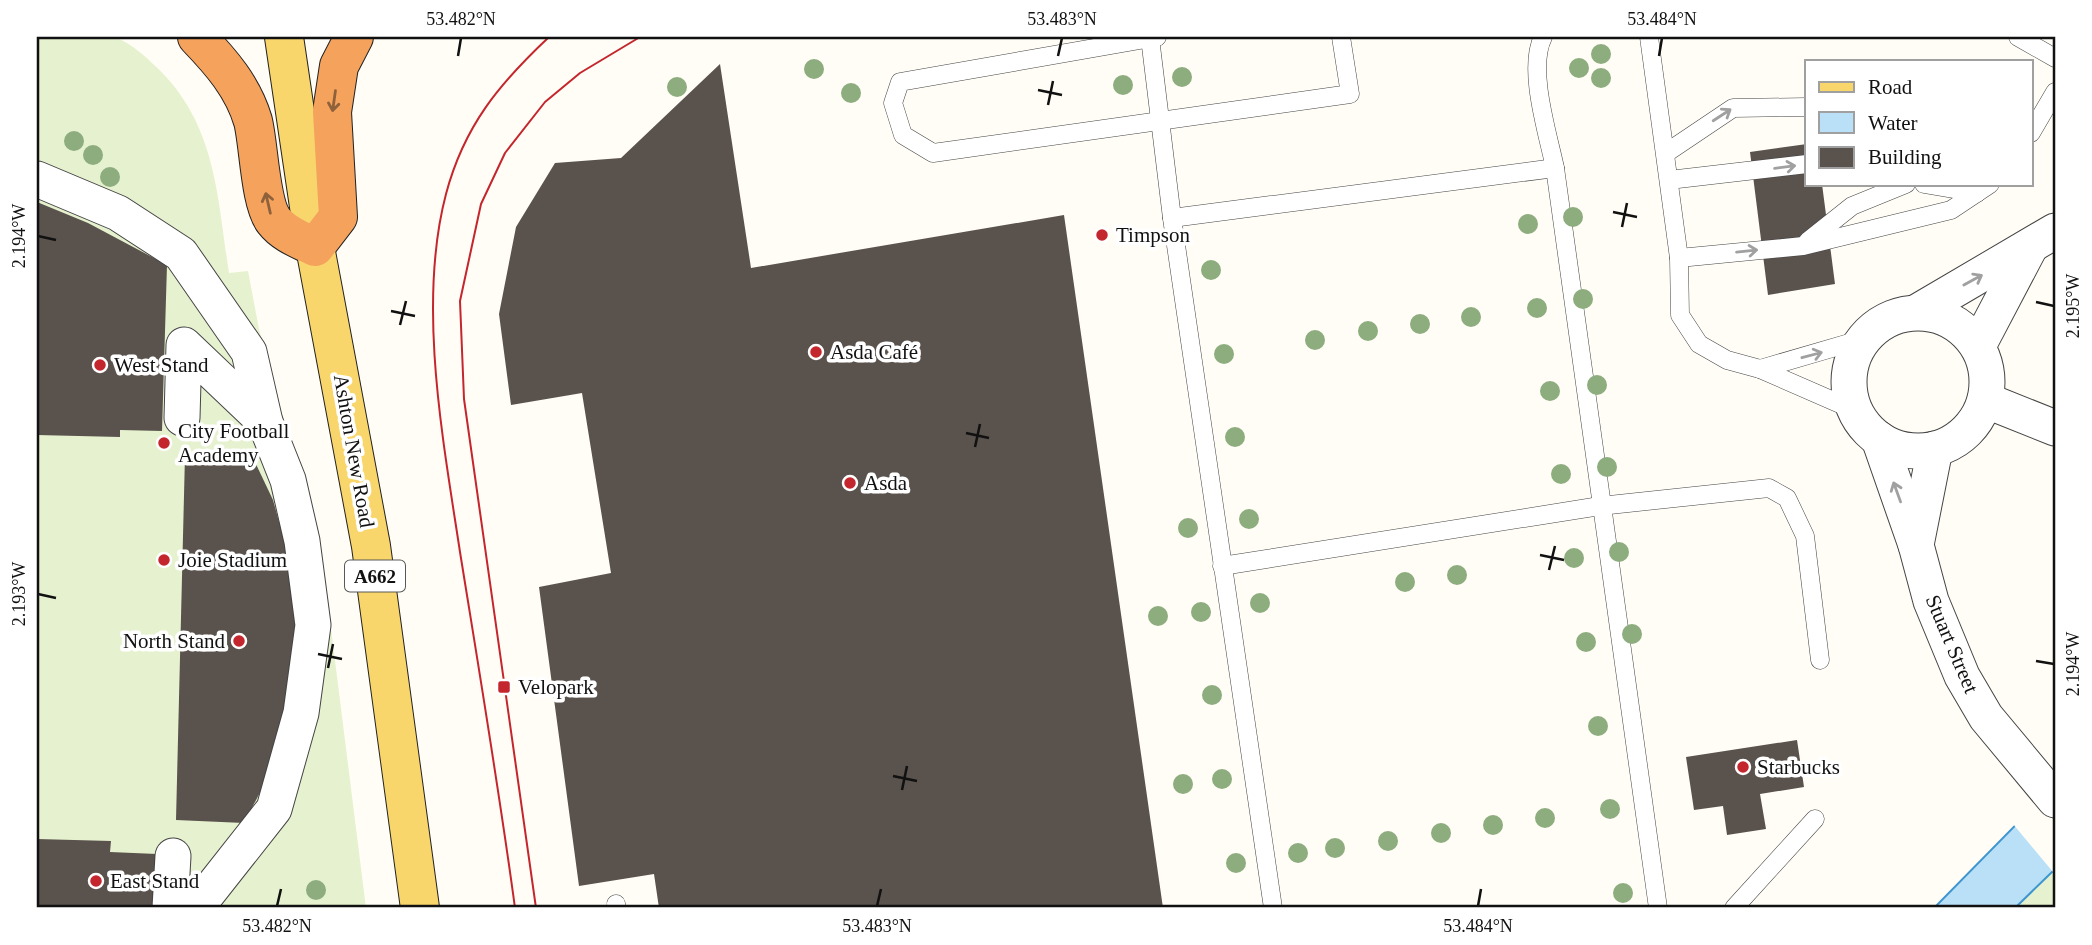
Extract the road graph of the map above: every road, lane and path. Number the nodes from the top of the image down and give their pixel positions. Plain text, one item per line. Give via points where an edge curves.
1 (197, 37) edge
2 (284, 37) edge
3 (354, 37) edge
4 (1154, 37) edge
5 (1341, 37) edge
6 (1543, 37) edge
7 (1649, 37) edge
8 (2030, 40) edge
9 (2055, 58) edge
10 (2055, 92) edge
11 (1805, 107) edge
12 (1162, 119) junction
13 (2032, 131) edge
14 (1666, 153) junction
15 (1805, 164) edge
16 (1555, 168) junction
17 (37, 179) edge
18 (1669, 180) junction
19 (1901, 186) edge
20 (1954, 186) edge
21 (1984, 188) edge
22 (1172, 218) junction
23 (2042, 240) edge
24 (1803, 246) junction
25 (315, 247) junction
26 (1679, 258) junction
27 (1917, 312) junction
28 (1863, 339) junction
29 (1978, 346) junction
30 (1760, 369) junction
31 (1985, 400) junction
32 (1854, 410) junction
33 (182, 418) dead end
34 (265, 422) junction
35 (2055, 428) edge
36 (1879, 439) junction
37 (1935, 449) junction
38 (1600, 506) junction
39 (1916, 545) junction
40 (1222, 566) junction
41 (1820, 660) dead end
42 (2046, 789) edge
43 (1815, 819) dead end
44 (173, 856) dead end
45 (170, 908) edge
46 (176, 908) edge
47 (420, 908) edge
48 (1273, 908) edge
49 (1658, 908) edge
50 (1734, 908) edge

25 -> 1 highway via 287,233 272,219 242,94 226,68
2 - 25 main road, Ashton New Road / A662
3 -> 25 highway via 339,66 332,113 338,217
4 - 12 lane
4 - 12 lane via 900,82 893,103 903,135 933,153
5 - 12 lane via 1350,94
6 - 16 lane via 1538,83
7 - 14 lane
8 - 9 lane
10 - 13 lane
14 -> 11 lane via 1733,108
12 - 22 lane
14 - 18 lane
18 -> 15 lane
16 - 22 lane
16 - 38 lane
17 - 34 street via 118,213 181,254 249,352
18 - 26 lane
19 - 24 lane via 1852,206
20 - 21 lane
21 - 24 lane via 1951,210
22 - 40 lane
27 -> 23 street
23 - 29 street
26 -> 24 lane
25 - 47 main road, Ashton New Road / A662 via 371,546
26 - 30 lane via 1680,315 1699,344 1727,360
27 - 28 street via 1887,319
27 - 29 street via 1945,317
30 -> 28 lane
28 - 32 street via 1848,373
29 - 31 street via 1985,363
30 - 32 lane
31 - 35 street
31 - 37 street via 1966,431
32 - 36 street
33 - 34 street via 184,345
34 - 46 street via 288,480 313,625 301,713 274,809 208,894
36 - 37 street via 1916,452
39 -> 36 street, Stuart Street
37 - 39 street, Stuart Street
38 - 40 lane
38 - 41 lane via 1769,488 1787,498 1805,536
38 - 49 lane
39 - 42 street, Stuart Street via 1931,601 1962,676 1986,717
40 - 48 lane
43 - 50 lane
44 - 45 street

